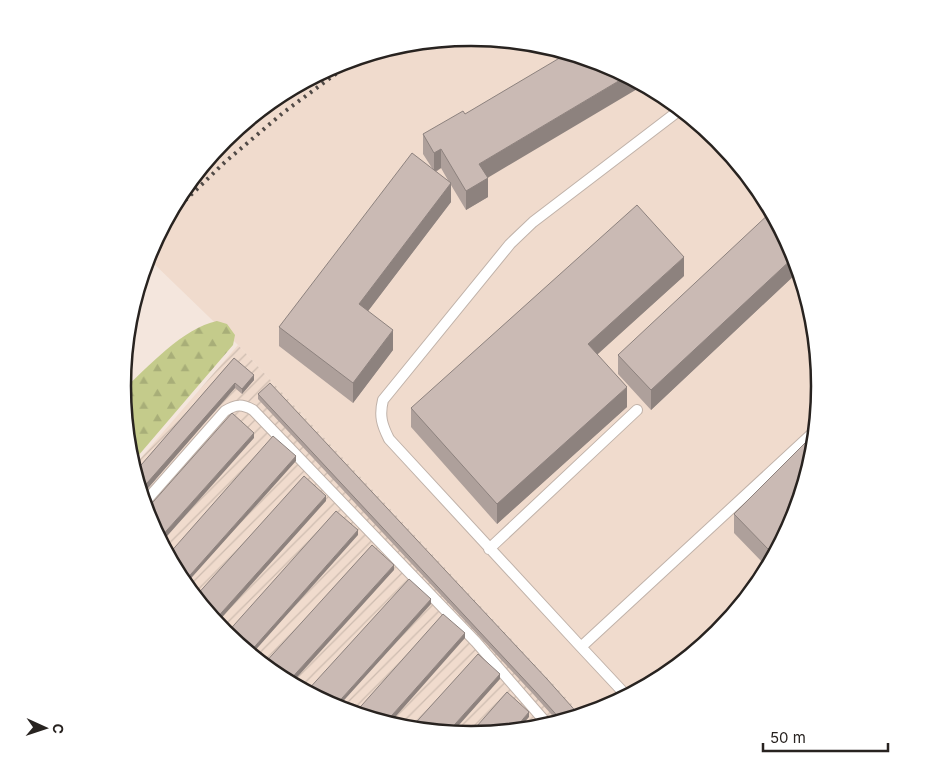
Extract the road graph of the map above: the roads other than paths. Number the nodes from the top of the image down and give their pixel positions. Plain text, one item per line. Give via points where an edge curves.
1 (675, 114) edge
2 (637, 410) dead end
3 (808, 438) edge
4 (149, 497) edge
5 (489, 549) junction
6 (581, 646) junction
7 (623, 692) edge
8 (543, 719) edge

1 - 5 lane via 533,222 510,244 383,400 382,425 389,439
2 - 5 lane
3 - 6 lane
4 - 8 lane via 225,411 243,404 253,410 476,642
5 - 6 lane
6 - 7 lane

